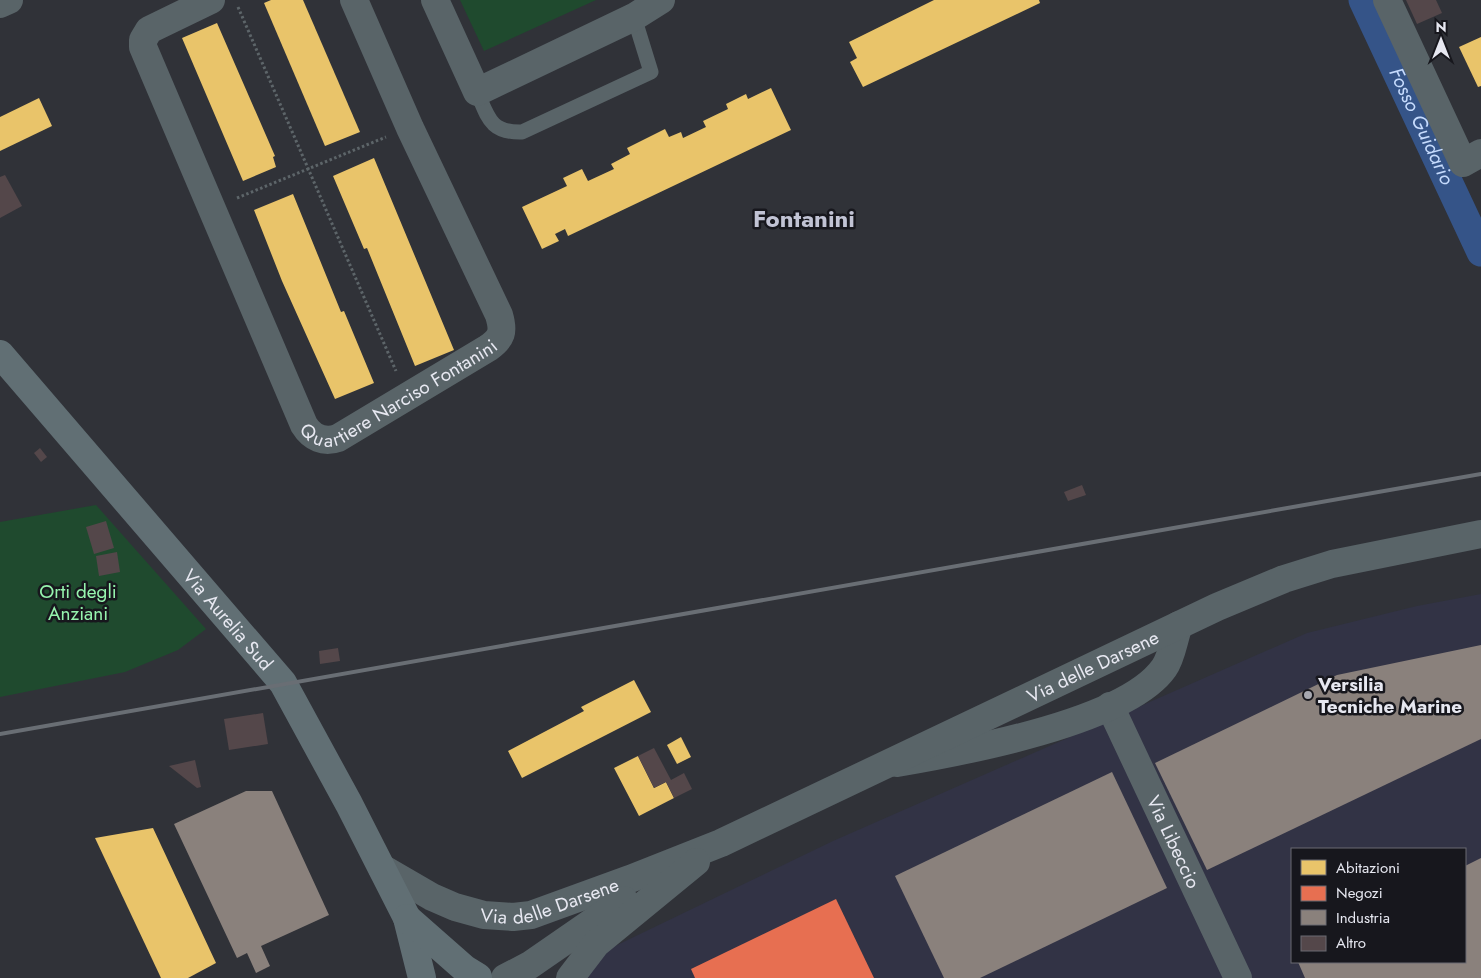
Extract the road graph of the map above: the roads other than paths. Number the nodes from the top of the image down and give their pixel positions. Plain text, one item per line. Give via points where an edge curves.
1 (10, 0) edge
2 (211, 0) edge
3 (354, 0) edge
4 (435, 0) edge
5 (661, 0) edge
6 (1386, 0) edge
7 (0, 4) edge
8 (634, 17) junction
9 (477, 92) junction
10 (1481, 153) edge
11 (0, 354) edge
12 (1481, 534) edge
13 (1179, 625) junction
14 (1110, 706) junction
15 (876, 767) junction
16 (721, 843) junction
17 (382, 868) junction
18 (673, 880) junction
19 (407, 918) junction
20 (422, 978) edge
21 (471, 978) edge
22 (478, 978) edge
23 (482, 978) edge
24 (505, 978) edge
25 (570, 978) edge
26 (1238, 978) edge

1 - 7 street
2 - 3 street, Quartiere Narciso Fontanini via 149,30 143,40 145,52 307,430 320,439 331,440 488,348 499,340 502,330 499,315 410,128
4 - 9 street
5 - 8 street
6 - 10 street via 1464,163
8 - 9 street
8 - 9 lane via 651,72 522,132 500,130 490,122
11 - 17 main road, Via Aurelia Sud via 283,684
12 - 13 street, Via delle Darsene via 1370,555 1309,571
13 - 14 street via 1165,667 1149,685
13 - 15 street, Via delle Darsene
14 - 15 street via 987,747
14 - 26 street, Via Libeccio
15 - 16 street, Via delle Darsene
16 - 17 street, Via delle Darsene via 630,880 531,915 512,917 484,915 455,907 432,898
16 - 18 street, Via delle Darsene
17 - 19 main road, Via Aurelia Sud
18 - 24 street, Via delle Darsene via 625,900 530,965
18 - 25 street, Via delle Darsene via 596,944
19 - 20 main road, Via Aurelia Sud
19 - 22 main road, Via Aurelia Sud
21 - 22 main road
22 - 23 main road

